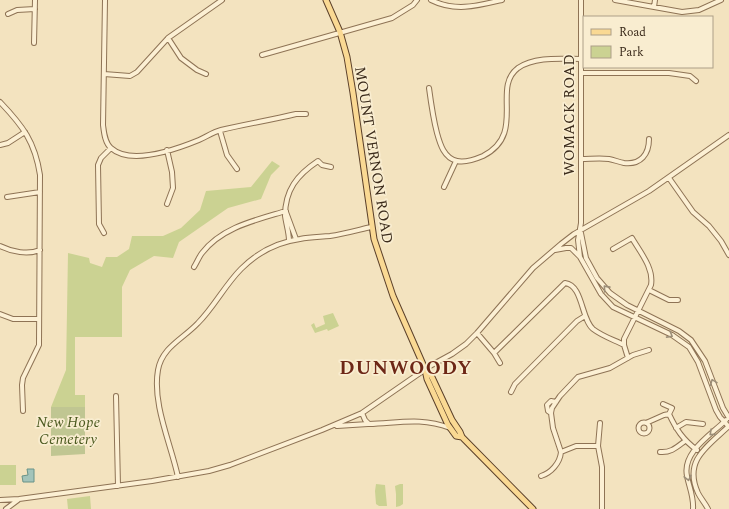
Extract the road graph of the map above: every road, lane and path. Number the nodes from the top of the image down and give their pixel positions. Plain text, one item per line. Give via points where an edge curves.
1 (35, 0) edge
2 (105, 0) edge
3 (222, 0) edge
4 (326, 0) edge
5 (417, 0) edge
6 (431, 0) edge
7 (502, 0) edge
8 (581, 0) edge
9 (615, 0) edge
10 (655, 0) edge
11 (721, 0) edge
12 (217, 1) edge
13 (654, 7) junction
14 (35, 9) junction
15 (8, 14) dead end
16 (342, 32) junction
17 (168, 38) junction
18 (34, 43) dead end
19 (262, 55) dead end
20 (581, 59) junction
21 (581, 73) junction
22 (104, 74) junction
23 (206, 74) dead end
24 (696, 81) dead end
25 (429, 88) dead end
26 (0, 102) edge
27 (306, 114) dead end
28 (220, 131) junction
29 (25, 132) junction
30 (729, 135) edge
31 (649, 139) dead end
32 (0, 145) edge
33 (111, 148) junction
34 (167, 150) junction
35 (581, 159) junction
36 (456, 161) junction
37 (330, 167) dead end
38 (237, 169) dead end
39 (669, 178) junction
40 (444, 187) dead end
41 (40, 192) junction
42 (7, 197) dead end
43 (167, 204) dead end
44 (286, 211) junction
45 (372, 227) junction
46 (580, 230) junction
47 (104, 233) dead end
48 (296, 239) junction
49 (289, 241) junction
50 (0, 246) edge
51 (613, 249) dead end
52 (40, 250) junction
53 (553, 251) junction
54 (729, 255) edge
55 (580, 257) junction
56 (194, 266) dead end
57 (649, 290) junction
58 (678, 300) dead end
59 (638, 310) junction
60 (0, 314) edge
61 (585, 316) junction
62 (635, 317) junction
63 (40, 319) junction
64 (477, 333) junction
65 (624, 345) junction
66 (649, 350) dead end
67 (494, 353) junction
68 (628, 358) junction
69 (500, 363) dead end
70 (425, 370) junction
71 (511, 392) dead end
72 (116, 396) dead end
73 (663, 404) dead end
74 (22, 411) dead end
75 (362, 413) junction
76 (669, 414) junction
77 (444, 415) junction
78 (729, 418) edge
79 (724, 422) junction
80 (600, 423) dead end
81 (646, 423) dead end
82 (369, 424) junction
83 (438, 424) junction
84 (703, 424) dead end
85 (332, 426) junction
86 (729, 426) edge
87 (450, 428) junction
88 (676, 428) junction
89 (462, 438) junction
90 (685, 441) junction
91 (598, 446) junction
92 (695, 449) junction
93 (561, 452) junction
94 (660, 452) dead end
95 (700, 452) junction
96 (541, 476) dead end
97 (178, 477) junction
98 (118, 486) junction
99 (19, 499) junction
100 (0, 500) edge
101 (6, 509) edge
102 (533, 509) edge
103 (602, 509) edge
104 (693, 509) edge
105 (708, 509) edge

1 - 14 street
2 - 22 street
3 - 12 street
4 - 16 main road, MOUNT VERNON ROAD
5 - 16 street via 392,18
6 - 7 street via 449,7 462,8
8 - 20 street, WOMACK ROAD
9 - 13 street
10 - 13 street
11 - 13 street via 691,12
12 - 17 street
14 - 15 street via 17,10
14 - 18 street
16 - 19 street
16 - 45 main road, MOUNT VERNON ROAD
17 - 22 street via 137,72 130,76
17 - 23 street via 181,58
20 - 21 street, WOMACK ROAD
20 - 36 street via 537,61 518,68 509,81 506,124 502,141 480,157
21 - 24 street via 669,73 690,76
21 - 35 street, WOMACK ROAD
22 - 33 street via 103,126
25 - 36 street via 435,124 444,153
26 - 29 street
27 - 28 street
28 - 34 street
28 - 38 street via 227,155
29 - 32 street
29 - 41 street via 37,160
30 - 39 street
31 - 35 street via 648,152 631,163 610,159
33 - 34 street via 121,154 135,157
33 - 47 street via 98,165 99,224
34 - 43 street via 173,188
35 - 46 street, WOMACK ROAD
36 - 40 street
37 - 44 street via 318,161 309,167 290,189
39 - 46 street
39 - 54 street via 693,212 721,241
41 - 42 street
41 - 52 street
44 - 48 street
44 - 49 street
44 - 56 street via 222,235 201,254
45 - 48 street via 331,236
45 - 70 main road, MOUNT VERNON ROAD via 386,278
46 - 53 street
46 - 55 street
59 -> 46 street via 610,293 597,278 586,258
48 - 49 street
49 - 97 street via 263,252 241,269 205,316 173,344 159,364 157,378 160,407
50 - 52 street via 27,253
51 - 57 street via 632,238 651,273
52 - 63 street
53 - 55 street via 572,248
53 - 64 street via 518,284
55 - 62 street via 610,304
57 - 58 street via 669,300
57 - 59 street
59 - 62 street
78 -> 59 street via 705,361 691,340
60 - 63 street via 13,319
61 - 65 street via 593,328
61 - 67 street via 579,296 573,287 565,283
61 - 71 street via 515,384
62 - 65 street via 624,339
62 -> 79 street via 672,335 689,347 698,362 716,410
63 - 74 street via 39,345 23,378
64 - 67 street
64 - 70 street via 457,351
65 - 68 street
66 - 68 street
67 - 69 street
68 - 93 street via 610,368 578,377 556,402 551,413
70 - 75 street
70 - 77 main road
70 - 89 main road, MOUNT VERNON ROAD via 431,375
72 - 98 street
73 - 76 street via 672,408
75 - 82 street
75 - 85 street
76 - 81 street
76 - 88 street
77 - 83 street
77 - 87 main road
78 - 79 street
79 - 86 street
79 -> 92 street
80 - 91 street
82 - 83 street via 420,421
82 - 85 street
83 - 87 street
84 - 88 street via 686,422
85 - 97 street via 230,465
86 - 95 street
87 - 89 main road via 456,436
88 - 90 street
89 - 102 main road, MOUNT VERNON ROAD
90 - 92 street
90 - 94 street via 673,450
91 - 93 street via 576,446
91 - 103 street via 602,467
92 - 95 street
92 -> 104 street via 688,460 686,471
93 - 96 street via 552,470
95 - 105 street via 694,466 693,477 698,493
97 - 98 street
98 - 99 street
99 - 100 street
99 - 101 street

